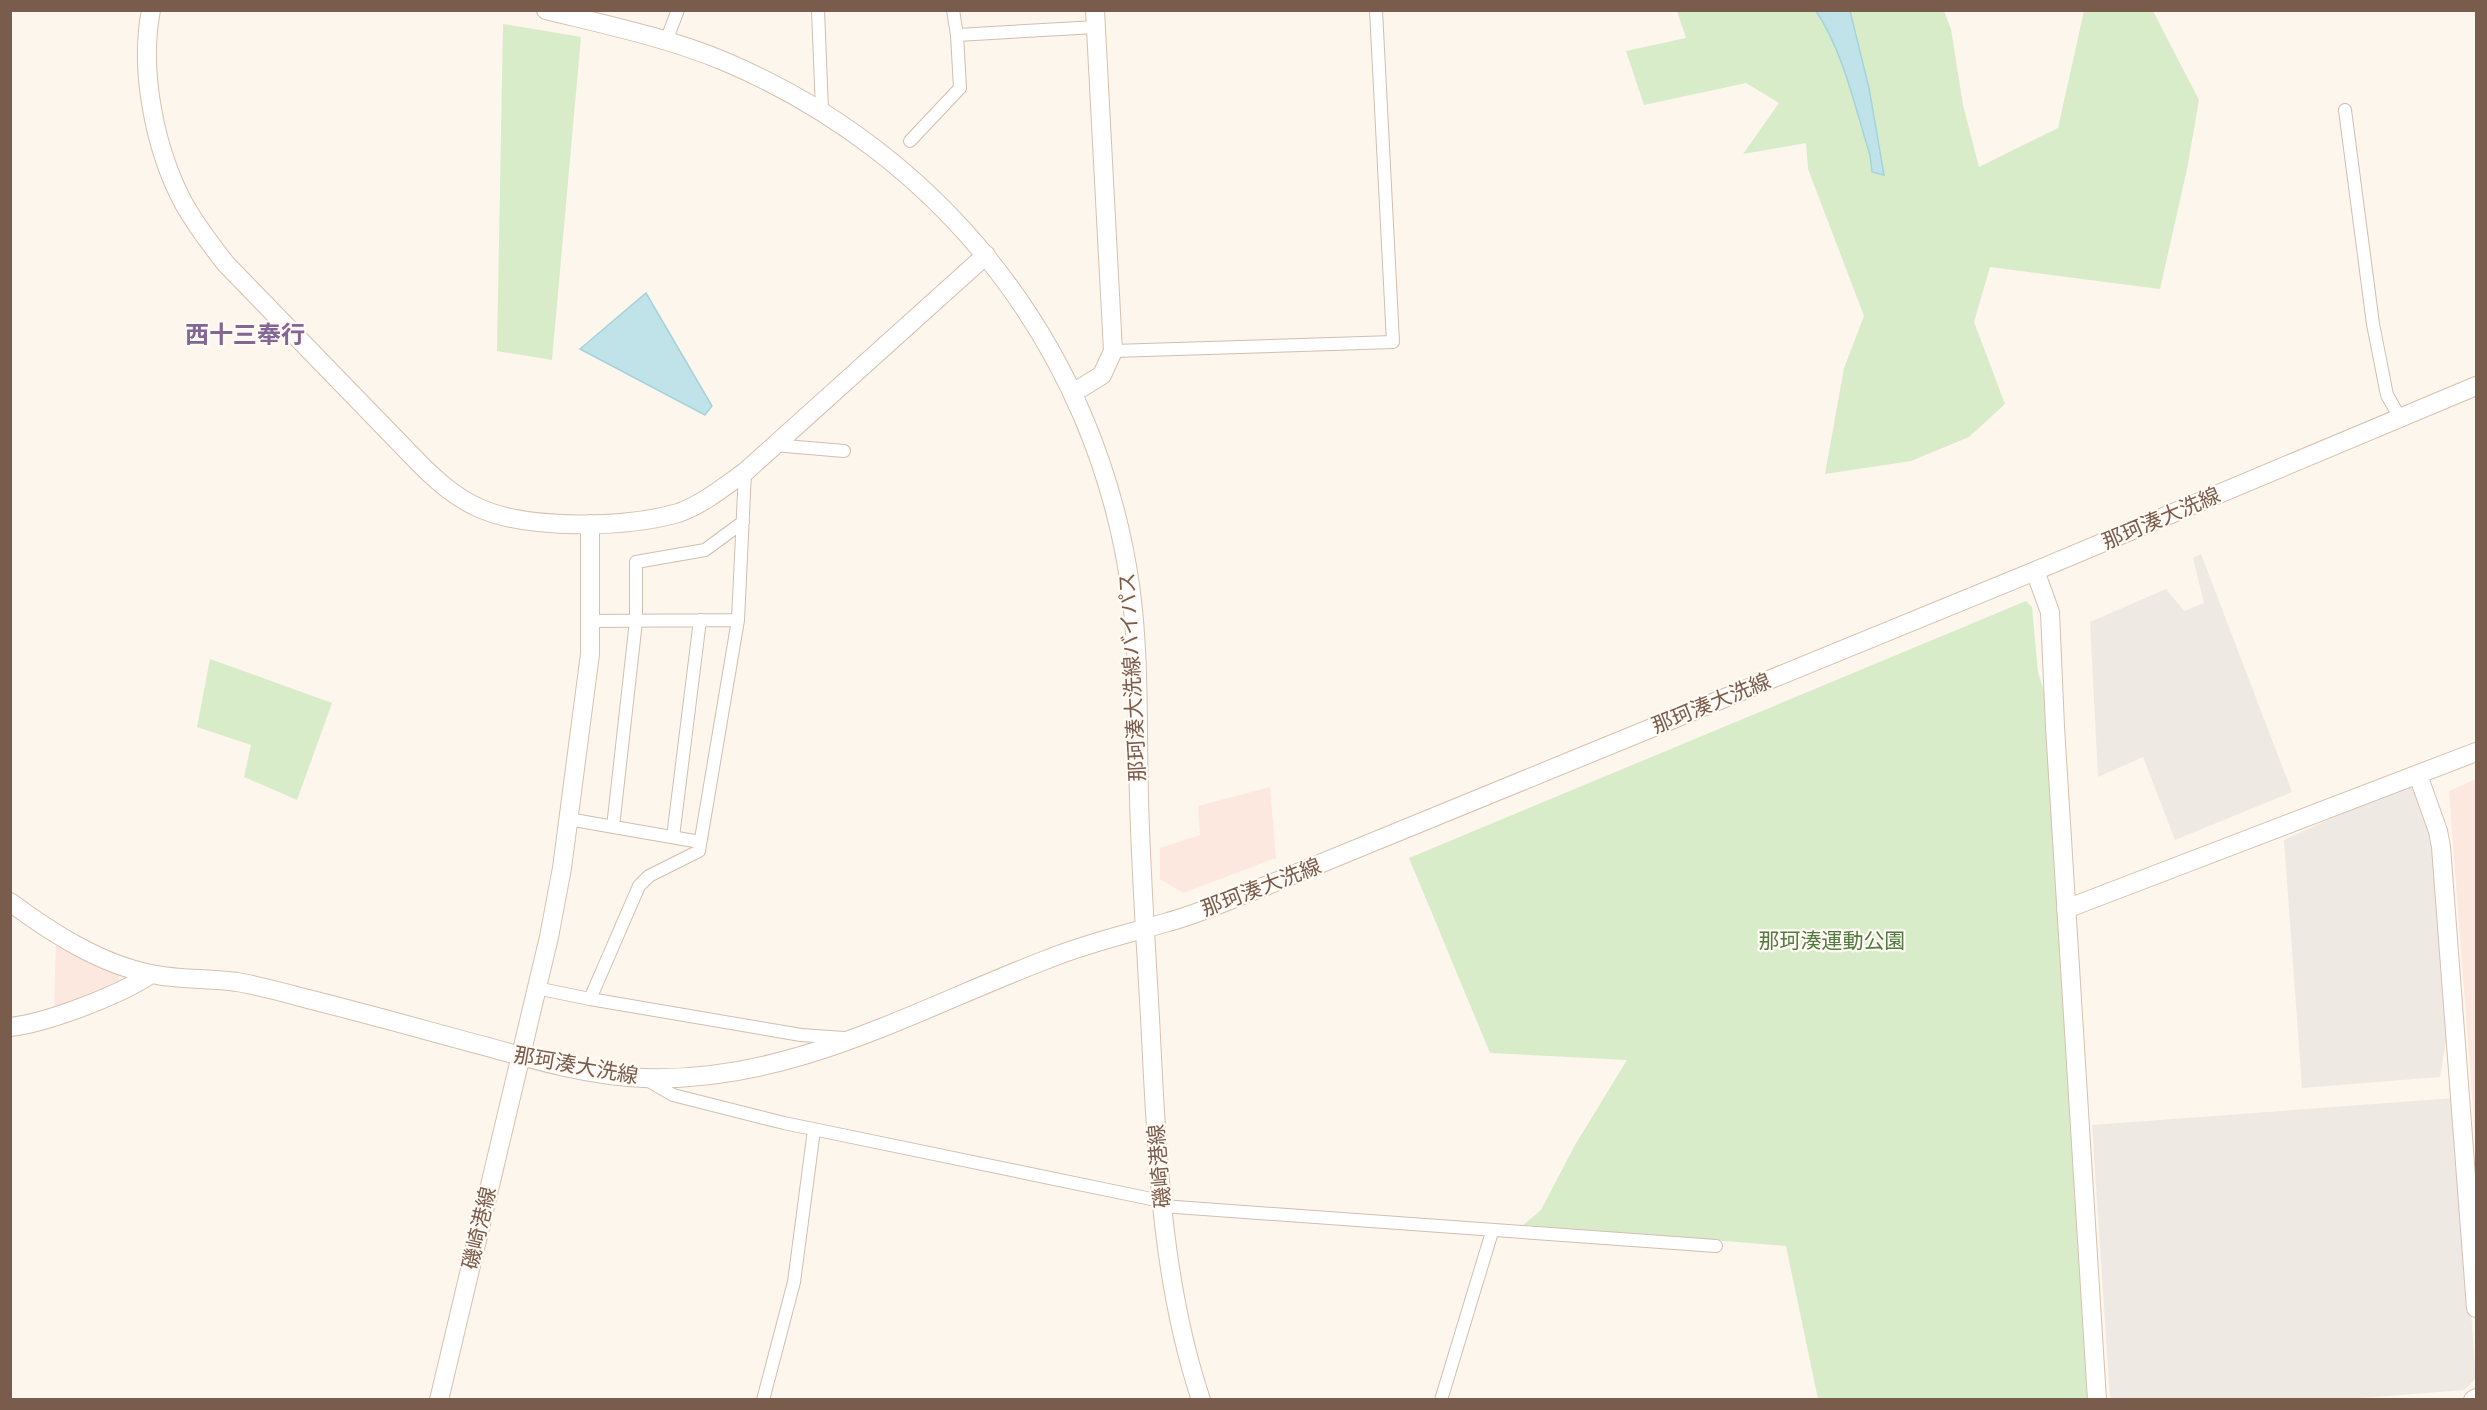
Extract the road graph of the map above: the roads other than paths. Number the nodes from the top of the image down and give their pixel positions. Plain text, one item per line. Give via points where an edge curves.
1 (151, 10) edge
2 (546, 10) edge
3 (678, 10) edge
4 (818, 10) edge
5 (953, 10) edge
6 (1376, 10) edge
7 (1095, 19) edge
8 (957, 35) junction
9 (666, 41) junction
10 (822, 110) junction
11 (2344, 110) dead end
12 (910, 141) dead end
13 (986, 255) junction
14 (1113, 351) junction
15 (2476, 386) edge
16 (1073, 393) junction
17 (2400, 418) junction
18 (774, 445) junction
19 (844, 451) dead end
20 (745, 472) junction
21 (743, 522) junction
22 (590, 524) junction
23 (2034, 571) junction
24 (700, 620) junction
25 (738, 620) junction
26 (590, 621) junction
27 (636, 621) junction
28 (2476, 752) edge
29 (2418, 775) junction
30 (568, 819) junction
31 (613, 827) junction
32 (673, 837) junction
33 (700, 842) junction
34 (10, 902) edge
35 (2066, 909) junction
36 (1145, 928) junction
37 (151, 974) junction
38 (536, 988) junction
39 (590, 999) junction
40 (10, 1027) edge
41 (852, 1039) junction
42 (519, 1056) junction
43 (644, 1078) junction
44 (814, 1130) junction
45 (1162, 1203) junction
46 (1492, 1232) junction
47 (1716, 1246) dead end
48 (2476, 1308) edge
49 (439, 1400) edge
50 (763, 1400) edge
51 (1201, 1400) edge
52 (1441, 1400) edge
53 (2097, 1400) edge

1 - 22 main road via 148,81 169,171 206,239 226,264 449,492 479,508 513,519
2 - 9 main road, 那珂湊大洗線バイパス
3 - 9 street
4 - 10 street
5 - 8 street
6 - 14 street via 1393,342
7 - 8 street
7 - 14 main road
8 - 12 street via 960,88
9 - 10 main road, 那珂湊大洗線バイパス via 725,62
10 - 13 main road, 那珂湊大洗線バイパス via 902,170
11 - 17 street via 2373,324 2387,395
13 - 16 main road, 那珂湊大洗線バイパス via 1039,329
13 - 18 main road
14 - 16 main road via 1102,375
15 - 17 main road, 那珂湊大洗線
16 - 36 main road, 那珂湊大洗線バイパス via 1112,499 1131,588
17 - 23 main road, 那珂湊大洗線
18 - 19 street
18 - 20 main road
20 - 21 street
20 - 22 main road via 715,494 680,512 636,521
21 - 25 street
21 - 27 street via 705,550 636,562
22 - 26 main road, 磯崎港線
23 - 35 main road via 2050,612
23 - 36 main road, 那珂湊大洗線 via 1268,885
24 - 25 street
24 - 27 street
24 - 32 street
25 - 33 street
26 - 27 street
26 - 30 main road, 磯崎港線 via 590,654
27 - 31 street
28 - 29 main road
29 - 35 main road
29 - 48 main road via 2436,823 2440,847
30 - 31 street
30 - 38 main road, 磯崎港線 via 562,868
31 - 32 street
32 - 33 street
33 - 39 street via 699,851 649,876 639,886
34 - 37 main road, 那珂湊大洗線 via 86,950
35 - 53 main road
36 - 41 main road, 那珂湊大洗線 via 1072,949
36 - 45 main road, 磯崎港線
37 - 40 main road via 119,993
37 - 42 main road, 那珂湊大洗線 via 237,982
38 - 39 street
38 - 42 main road, 磯崎港線
39 - 41 street via 801,1035
41 - 43 main road, 那珂湊大洗線 via 759,1068
42 - 43 main road, 那珂湊大洗線
42 - 49 main road, 磯崎港線
43 - 44 street via 673,1095
44 - 45 street
44 - 50 street via 794,1282
45 - 46 street
45 - 51 main road, 磯崎港線 via 1178,1316
46 - 47 street
46 - 52 street

